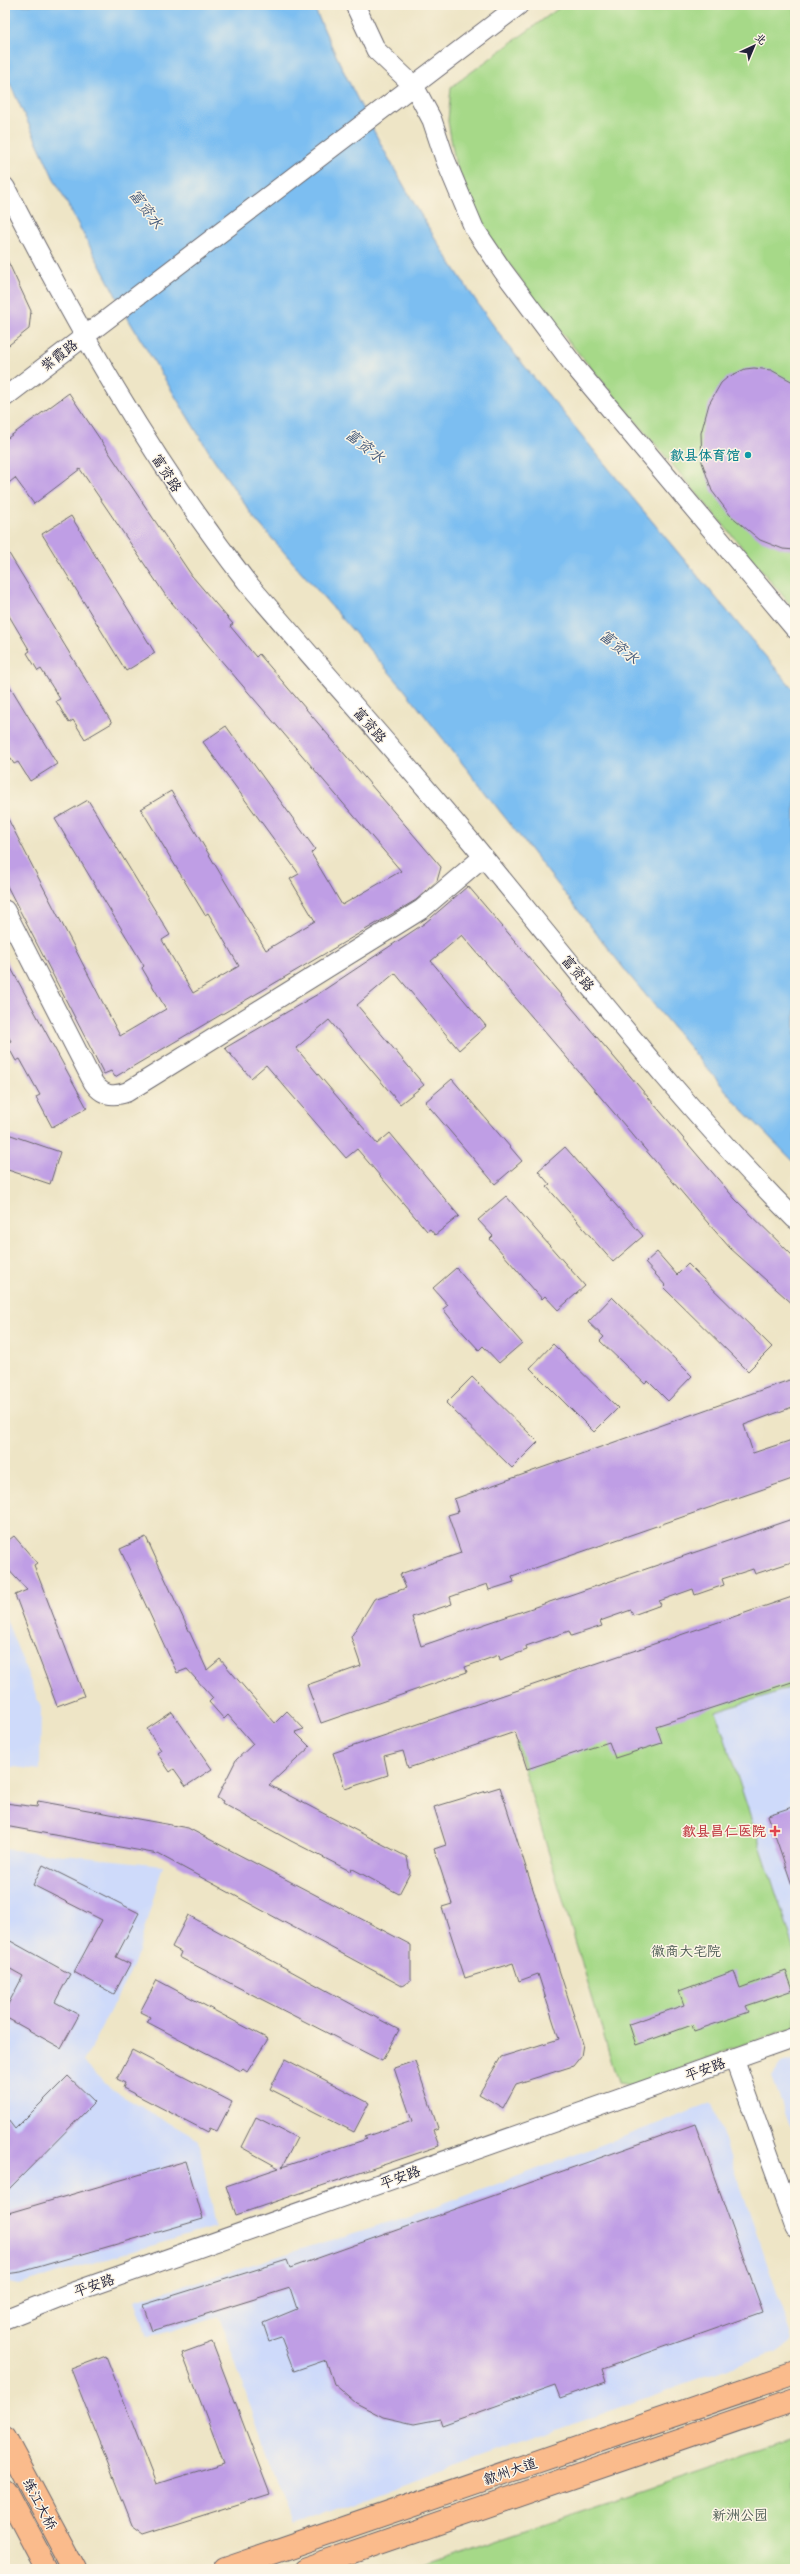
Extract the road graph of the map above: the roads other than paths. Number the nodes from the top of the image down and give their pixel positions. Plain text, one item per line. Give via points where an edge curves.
1 (355, 5) edge
2 (519, 5) edge
3 (414, 86) junction
4 (5, 187) edge
5 (85, 336) junction
6 (5, 397) edge
7 (795, 629) edge
8 (483, 857) junction
9 (5, 910) edge
10 (795, 1219) edge
11 (795, 2037) edge
12 (734, 2058) junction
13 (795, 2228) edge
14 (5, 2319) edge
15 (795, 2373) edge
16 (795, 2400) edge
17 (5, 2438) edge
18 (5, 2490) edge
19 (47, 2569) edge
20 (75, 2569) edge
21 (225, 2569) edge
22 (304, 2569) edge

1 - 3 street via 376,50
2 - 3 street, 紫霞路
3 - 5 street, 紫霞路
3 - 7 street via 432,120 445,159 474,228 507,277 575,367
4 - 5 street, 富资路
5 - 6 street, 紫霞路
5 - 8 street, 富资路 via 154,454 211,537
8 - 9 street via 422,909 127,1092 116,1096 97,1088 93,1082
8 - 10 street, 富资路 via 629,1035 723,1144
11 - 12 street, 平安路
12 - 13 street
12 - 14 street, 平安路 via 73,2292
15 - 21 main road, 歙州大道
16 - 22 main road, 歙州大道
17 - 20 main road, 练江大桥
18 - 19 main road, 练江大桥

